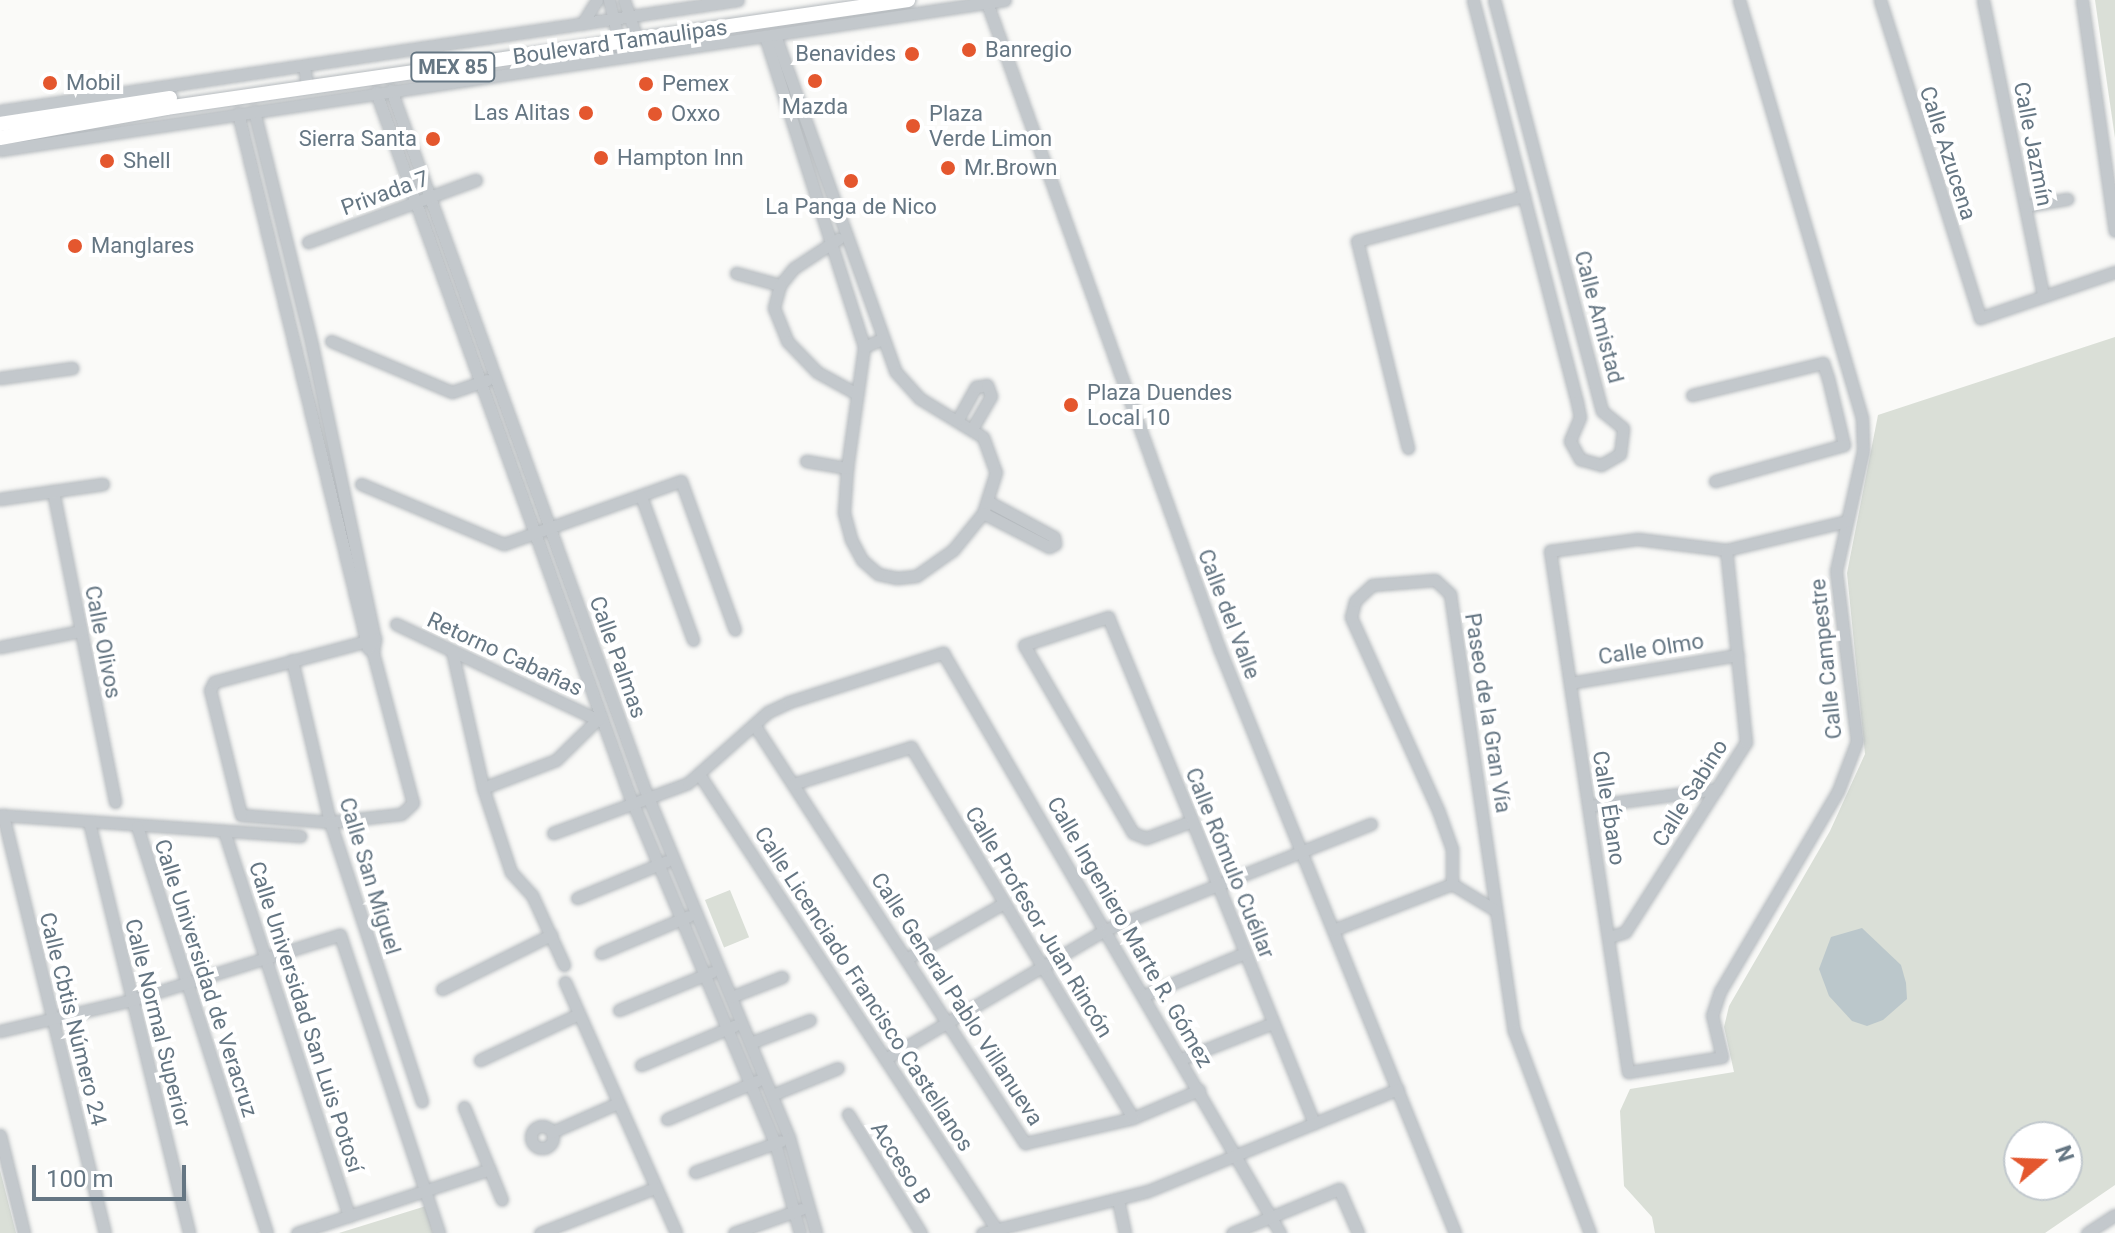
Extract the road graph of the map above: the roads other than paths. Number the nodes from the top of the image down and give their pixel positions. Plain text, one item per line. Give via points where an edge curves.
1 (597, 0) edge
2 (609, 0) edge
3 (624, 0) edge
4 (738, 0) edge
5 (843, 0) edge
6 (908, 0) edge
7 (1005, 0) edge
8 (1473, 0) edge
9 (1494, 0) edge
10 (1739, 0) edge
11 (1880, 0) edge
12 (1983, 0) edge
13 (2082, 0) edge
14 (987, 1) edge
15 (582, 24) junction
16 (636, 34) junction
17 (770, 36) junction
18 (619, 37) junction
19 (704, 37) junction
20 (305, 72) junction
21 (466, 72) junction
22 (391, 90) junction
23 (376, 92) junction
24 (168, 98) junction
25 (141, 101) junction
26 (1522, 108) junction
27 (0, 111) edge
28 (254, 111) junction
29 (238, 113) junction
30 (1502, 113) junction
31 (0, 124) edge
32 (163, 125) junction
33 (137, 128) junction
34 (0, 138) edge
35 (0, 150) edge
36 (476, 180) dead end
37 (1524, 196) junction
38 (429, 197) junction
39 (2067, 199) dead end
40 (417, 203) junction
41 (2025, 206) junction
42 (281, 217) junction
43 (264, 222) junction
44 (2115, 231) edge
45 (840, 239) junction
46 (308, 242) dead end
47 (1562, 258) junction
48 (1541, 264) junction
49 (2115, 272) edge
50 (736, 273) dead end
51 (780, 285) junction
52 (2043, 296) junction
53 (882, 339) junction
54 (331, 341) dead end
55 (312, 346) junction
56 (864, 347) junction
57 (294, 350) junction
58 (72, 368) dead end
59 (1848, 371) junction
60 (0, 378) edge
61 (1828, 378) junction
62 (489, 380) junction
63 (857, 394) junction
64 (1692, 395) dead end
65 (1602, 411) junction
66 (1580, 417) junction
67 (958, 419) junction
68 (973, 427) junction
69 (1408, 448) dead end
70 (806, 461) dead end
71 (847, 468) junction
72 (340, 476) junction
73 (323, 478) junction
74 (1715, 481) dead end
75 (103, 484) dead end
76 (361, 484) dead end
77 (53, 491) junction
78 (641, 496) junction
79 (0, 499) edge
80 (986, 508) junction
81 (1847, 521) junction
82 (1018, 524) dead end
83 (551, 528) junction
84 (537, 533) junction
85 (1726, 550) junction
86 (396, 624) dead end
87 (735, 630) dead end
88 (80, 631) junction
89 (693, 640) dead end
90 (369, 641) junction
91 (0, 647) edge
92 (452, 651) junction
93 (1738, 655) junction
94 (292, 660) junction
95 (1570, 683) junction
96 (613, 705) junction
97 (600, 718) junction
98 (755, 726) junction
99 (699, 774) junction
100 (793, 784) junction
101 (483, 788) junction
102 (1717, 789) junction
103 (649, 799) junction
104 (115, 802) dead end
105 (634, 804) junction
106 (1589, 806) junction
107 (1, 815) edge
108 (1192, 821) junction
109 (89, 822) junction
110 (330, 822) junction
111 (1371, 824) dead end
112 (137, 826) junction
113 (224, 831) junction
114 (553, 833) dead end
115 (300, 836) dead end
116 (1300, 852) junction
117 (675, 857) junction
118 (660, 863) junction
119 (1452, 884) junction
120 (1218, 886) junction
121 (577, 898) dead end
122 (1004, 903) junction
123 (1495, 910) junction
124 (698, 913) junction
125 (683, 919) junction
126 (1107, 929) junction
127 (1333, 930) junction
128 (551, 935) junction
129 (1609, 937) junction
130 (601, 953) dead end
131 (1245, 953) junction
132 (265, 958) junction
133 (906, 959) junction
134 (564, 965) dead end
135 (1042, 967) junction
136 (720, 969) junction
137 (707, 974) junction
138 (782, 977) dead end
139 (187, 982) junction
140 (565, 982) dead end
141 (442, 989) dead end
142 (1145, 995) junction
143 (731, 997) junction
144 (132, 1000) junction
145 (619, 1010) dead end
146 (579, 1014) junction
147 (53, 1019) junction
148 (810, 1020) dead end
149 (742, 1023) junction
150 (947, 1023) junction
151 (1273, 1023) junction
152 (729, 1028) junction
153 (0, 1031) edge
154 (750, 1043) junction
155 (885, 1059) junction
156 (1181, 1059) junction
157 (480, 1060) dead end
158 (641, 1065) dead end
159 (838, 1068) dead end
160 (1628, 1072) joint
161 (764, 1077) junction
162 (752, 1083) junction
163 (1398, 1089) junction
164 (1199, 1090) junction
165 (772, 1095) junction
166 (422, 1101) dead end
167 (618, 1103) junction
168 (464, 1107) dead end
169 (848, 1114) dead end
170 (1133, 1118) junction
171 (667, 1119) dead end
172 (1314, 1123) junction
173 (552, 1132) dead end
174 (0, 1135) edge
175 (789, 1138) junction
176 (775, 1143) junction
177 (1235, 1155) junction
178 (490, 1169) junction
179 (695, 1172) dead end
180 (655, 1188) junction
181 (426, 1190) junction
182 (502, 1200) dead end
183 (1118, 1200) junction
184 (809, 1206) junction
185 (795, 1211) junction
186 (2115, 1215) edge
187 (349, 1216) junction
188 (1271, 1216) junction
189 (995, 1227) junction
190 (24, 1233) edge
191 (105, 1233) edge
192 (189, 1233) edge
193 (267, 1233) edge
194 (297, 1233) edge
195 (439, 1233) edge
196 (540, 1233) edge
197 (676, 1233) edge
198 (734, 1233) edge
199 (800, 1233) edge
200 (816, 1233) edge
201 (921, 1233) edge
202 (982, 1233) edge
203 (1125, 1233) edge
204 (1232, 1233) edge
205 (1280, 1233) edge
206 (1358, 1233) edge
207 (1455, 1233) edge
208 (1590, 1233) edge
209 (2087, 1233) edge

1 - 15 street
2 - 18 street
3 - 16 street
4 - 16 street
5 - 16 main road, Boulevard Tamaulipas / MEX 85
6 - 19 main road, Boulevard Tamaulipas / MEX 85
7 - 14 street
8 - 30 street, Calle Amistad
9 - 26 street, Calle Amistad
10 - 59 street, Calle Campestre
11 - 52 street, Calle Azucena via 1980,318
12 - 41 street, Calle Jazmín
13 - 44 street
14 - 17 street
14 - 116 street, Calle del Valle via 1219,648
15 - 18 street
15 - 20 street
16 - 18 main road, Boulevard Tamaulipas / MEX 85
16 - 18 street
16 - 19 main road, Boulevard Tamaulipas / MEX 85
17 - 19 street
17 - 45 street
18 - 20 main road, Boulevard Tamaulipas / MEX 85
18 - 21 main road, Boulevard Tamaulipas / MEX 85
20 - 24 main road, Boulevard Tamaulipas / MEX 85
21 - 22 street
21 - 24 main road, Boulevard Tamaulipas / MEX 85
22 - 23 street
22 - 38 street, Calle Palmas
23 - 28 street
23 - 40 street, Calle Palmas
24 - 25 main road, Boulevard Tamaulipas / MEX 85
24 - 25 street
24 - 32 street
25 - 27 street
25 - 31 main road, Boulevard Tamaulipas / MEX 85
25 - 33 street
25 - 34 main road, Boulevard Tamaulipas / MEX 85
26 - 30 street
26 - 47 street, Calle Amistad
28 - 29 street
28 - 42 street
29 - 32 street
29 - 43 street
30 - 37 street, Calle Amistad
32 - 33 street
33 - 35 street
36 - 38 street, Privada 7
37 - 48 street, Calle Amistad
37 - 69 street via 1357,241
38 - 40 street, Privada 7
38 - 62 street, Calle Palmas
39 - 41 street
40 - 46 street, Privada 7
40 - 62 street, Calle Palmas
41 - 52 street, Calle Jazmín
42 - 43 street
42 - 55 street
43 - 57 street
45 - 51 street via 794,268
45 - 53 street
45 - 56 street
47 - 48 street
47 - 65 street, Calle Amistad
48 - 66 street, Calle Amistad
49 - 52 street
50 - 51 street
51 - 63 street via 774,308 787,341 817,372
53 - 56 street
53 - 67 street via 904,386
54 - 62 street via 452,392
55 - 57 street
55 - 72 street
56 - 63 street
57 - 73 street
58 - 60 street
59 - 61 street
59 - 81 street, Calle Campestre via 1864,434
61 - 64 street via 1823,363
61 - 74 street via 1844,445
62 - 83 street, Calle Palmas
62 - 84 street, Calle Palmas
63 - 71 street
65 - 66 street
65 - 66 street, Calle Amistad via 1623,428 1624,443 1613,460 1601,465 1589,464 1574,452 1572,427
67 - 68 street
67 - 68 street via 976,387 987,385 991,396
68 - 80 street via 992,454 996,472
70 - 71 street
71 - 80 street via 844,512 851,539 862,560 878,574 916,576 936,564
72 - 73 street
72 - 90 street
73 - 90 street
75 - 77 street
76 - 84 street via 504,544
77 - 79 street
77 - 88 street, Calle Olivos
78 - 83 street
78 - 87 street via 681,481
78 - 89 street
80 - 82 street
81 - 85 street
81 - 160 street, Calle Campestre via 1836,571 1857,726 1855,756 1720,991 1712,1015 1722,1057
83 - 84 street
83 - 96 street, Calle Palmas
84 - 97 street, Calle Palmas
85 - 93 street, Calle Sabino
85 - 95 street, Calle Ébano via 1638,539 1550,551
86 - 92 street, Retorno Cabañas
88 - 91 street
88 - 104 street, Calle Olivos
90 - 94 street
90 - 110 street via 413,803 401,814
92 - 97 street, Retorno Cabañas
92 - 101 street
93 - 95 street, Calle Olmo
93 - 102 street, Calle Sabino via 1746,742
94 - 110 street, Calle San Miguel
94 - 110 street via 219,678 210,690 241,815
95 - 106 street, Calle Ébano
96 - 97 street
96 - 103 street, Calle Palmas
97 - 101 street via 556,760
97 - 105 street, Calle Palmas
98 - 99 street
98 - 100 street, Calle General Pablo Villanueva
98 - 126 street, Calle Ingeniero Marte R. Gómez via 789,702 943,653
99 - 103 street
99 - 155 street, Calle Licenciado Francisco Castellanos
100 - 122 street, Calle Profesor Juan Rincón via 911,747
100 - 133 street, Calle General Pablo Villanueva
101 - 128 street via 511,872 532,895
102 - 106 street
102 - 129 street, Calle Sabino via 1625,932
103 - 105 street
103 - 117 street, Calle Palmas
105 - 114 street
105 - 118 street, Calle Palmas
106 - 129 street, Calle Ébano
107 - 109 street
107 - 147 street, Calle Cbtis Número 24
108 - 108 street, Calle Rómulo Cuéllar via 1108,617 1024,645 1138,837
108 - 120 street, Calle Rómulo Cuéllar
109 - 112 street
109 - 144 street, Calle Normal Superior
110 - 166 street, Calle San Miguel
111 - 116 street
112 - 113 street
112 - 139 street, Calle Universidad de Veracruz
113 - 115 street
113 - 132 street, Calle Universidad San Luis Potosí
116 - 120 street
116 - 127 street, Calle del Valle
117 - 118 street
117 - 124 street, Calle Palmas
118 - 121 street
118 - 125 street, Calle Palmas
119 - 123 street
119 - 123 street, Paseo de la Gran Vía via 1452,849 1438,810 1351,617 1355,601 1372,585 1435,580 1450,594
119 - 127 street
120 - 126 street
120 - 131 street, Calle Rómulo Cuéllar
122 - 133 street
122 - 135 street, Calle Profesor Juan Rincón
123 - 208 street, Paseo de la Gran Vía via 1514,1031
124 - 125 street
124 - 136 street, Calle Palmas
125 - 130 street
125 - 137 street, Calle Palmas
126 - 135 street
126 - 142 street, Calle Ingeniero Marte R. Gómez
127 - 163 street, Calle del Valle
128 - 134 street
128 - 141 street
129 - 160 street, Calle Ébano
131 - 142 street
131 - 151 street, Calle Rómulo Cuéllar
132 - 139 street
132 - 181 street via 340,935
132 - 187 street, Calle Universidad San Luis Potosí
133 - 150 street, Calle General Pablo Villanueva
135 - 150 street
135 - 170 street, Calle Profesor Juan Rincón
136 - 137 street
136 - 143 street, Calle Palmas
137 - 145 street
137 - 152 street, Calle Palmas
138 - 143 street
139 - 144 street
139 - 193 street, Calle Universidad de Veracruz
140 - 146 street
142 - 156 street, Calle Ingeniero Marte R. Gómez
143 - 149 street, Calle Palmas
144 - 147 street
144 - 192 street, Calle Normal Superior
146 - 157 street
146 - 167 street
147 - 153 street
147 - 191 street, Calle Cbtis Número 24
148 - 154 street
149 - 152 street
149 - 154 street, Calle Palmas
150 - 155 street
150 - 170 street, Calle General Pablo Villanueva via 1025,1143
151 - 156 street
151 - 172 street, Calle Rómulo Cuéllar
152 - 158 street
152 - 162 street, Calle Palmas
154 - 161 street, Calle Palmas
155 - 189 street, Calle Licenciado Francisco Castellanos
156 - 164 street, Calle Ingeniero Marte R. Gómez
159 - 165 street
161 - 162 street
161 - 165 street, Calle Palmas
162 - 171 street
162 - 176 street, Calle Palmas
163 - 172 street
163 - 207 street, Calle del Valle
164 - 170 street, Calle General Pablo Villanueva
164 - 177 street, Calle Ingeniero Marte R. Gómez
165 - 175 street, Calle Palmas
167 - 173 street
167 - 180 street
168 - 178 street
169 - 201 street, Acceso B
172 - 177 street
174 - 190 street
175 - 176 street
175 - 184 street, Calle Palmas
176 - 179 street
176 - 185 street, Calle Palmas
177 - 183 street
177 - 188 street, Calle Ingeniero Marte R. Gómez
178 - 181 street
178 - 182 street
180 - 196 street
180 - 197 street
181 - 187 street
181 - 195 street
183 - 189 street
183 - 203 street
184 - 185 street
184 - 200 street, Calle Palmas
185 - 198 street
185 - 199 street, Calle Palmas
186 - 209 street
187 - 194 street
188 - 204 street
188 - 205 street, Calle Ingeniero Marte R. Gómez
188 - 206 street via 1339,1189
189 - 202 street

